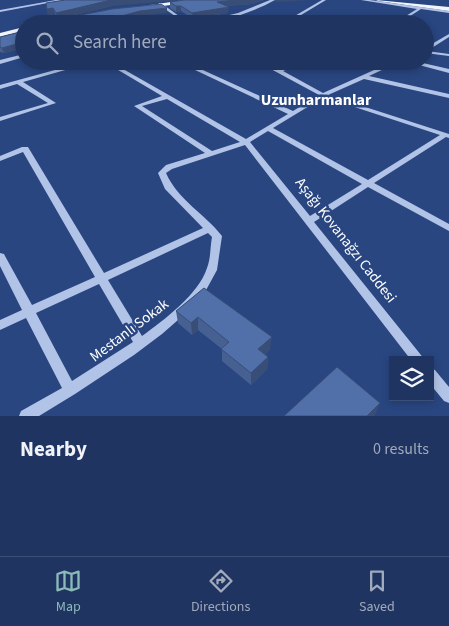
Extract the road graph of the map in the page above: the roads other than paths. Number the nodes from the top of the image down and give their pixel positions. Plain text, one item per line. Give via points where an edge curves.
1 (41, 0) edge
2 (62, 0) edge
3 (170, 0) edge
4 (273, 0) edge
5 (324, 0) edge
6 (363, 0) edge
7 (380, 0) edge
8 (55, 1) junction
9 (161, 2) edge
10 (192, 2) edge
11 (138, 5) edge
12 (422, 7) junction
13 (449, 10) edge
14 (0, 11) edge
15 (174, 15) edge
16 (234, 15) edge
17 (298, 15) edge
18 (409, 15) edge
19 (15, 26) edge
20 (0, 29) edge
21 (15, 31) edge
22 (449, 34) edge
23 (0, 35) edge
24 (434, 45) edge
25 (434, 52) edge
26 (449, 55) edge
27 (15, 58) edge
28 (0, 62) edge
29 (434, 67) edge
30 (61, 70) edge
31 (120, 70) edge
32 (198, 70) edge
33 (379, 70) edge
34 (449, 70) edge
35 (278, 71) edge
36 (364, 77) junction
37 (18, 82) junction
38 (0, 87) edge
39 (323, 95) junction
40 (449, 96) edge
41 (167, 97) junction
42 (292, 113) junction
43 (0, 119) edge
44 (267, 128) junction
45 (447, 135) edge
46 (246, 142) junction
47 (210, 153) junction
48 (0, 159) edge
49 (368, 185) junction
50 (309, 221) junction
51 (210, 228) junction
52 (449, 228) edge
53 (0, 256) edge
54 (101, 277) junction
55 (28, 312) junction
56 (0, 325) edge
57 (140, 343) junction
58 (416, 356) edge
59 (434, 379) edge
60 (70, 390) junction
61 (449, 397) edge
62 (26, 416) edge

1 - 8 street
2 - 8 street
3 - 9 main road
4 - 16 street
5 - 17 street
6 - 12 street
7 - 12 main road
8 - 14 street
9 - 10 main road
9 - 11 main road
9 - 15 street
12 - 13 main road
12 - 18 street
19 - 20 main road
21 - 23 main road
22 - 24 street
25 - 26 street
27 - 28 street
29 - 34 street
30 - 37 street
31 - 41 street
32 - 42 street
33 - 36 street
35 - 39 street
36 - 39 street
36 - 40 street
37 - 38 street
37 - 43 street via 53,103
39 - 42 street
39 - 45 street
41 - 46 street
41 - 47 street via 136,106
42 - 44 street
44 - 46 street
44 - 49 street
45 - 49 street
46 - 47 street
46 - 50 street, Aşağı Kovanağzı Caddesi
47 - 51 street via 169,166 162,173 168,187
48 - 54 street via 25,149
49 - 50 street
49 - 52 street
50 - 58 street, Aşağı Kovanağzı Caddesi
51 - 54 street
51 - 57 street, Mestanlı Sokak via 217,236 211,271 192,300
53 - 55 street
54 - 55 street
54 - 57 street
55 - 56 street
55 - 60 street
57 - 60 street, Mestanlı Sokak
59 - 61 street
60 - 62 street, Mestanlı Sokak

